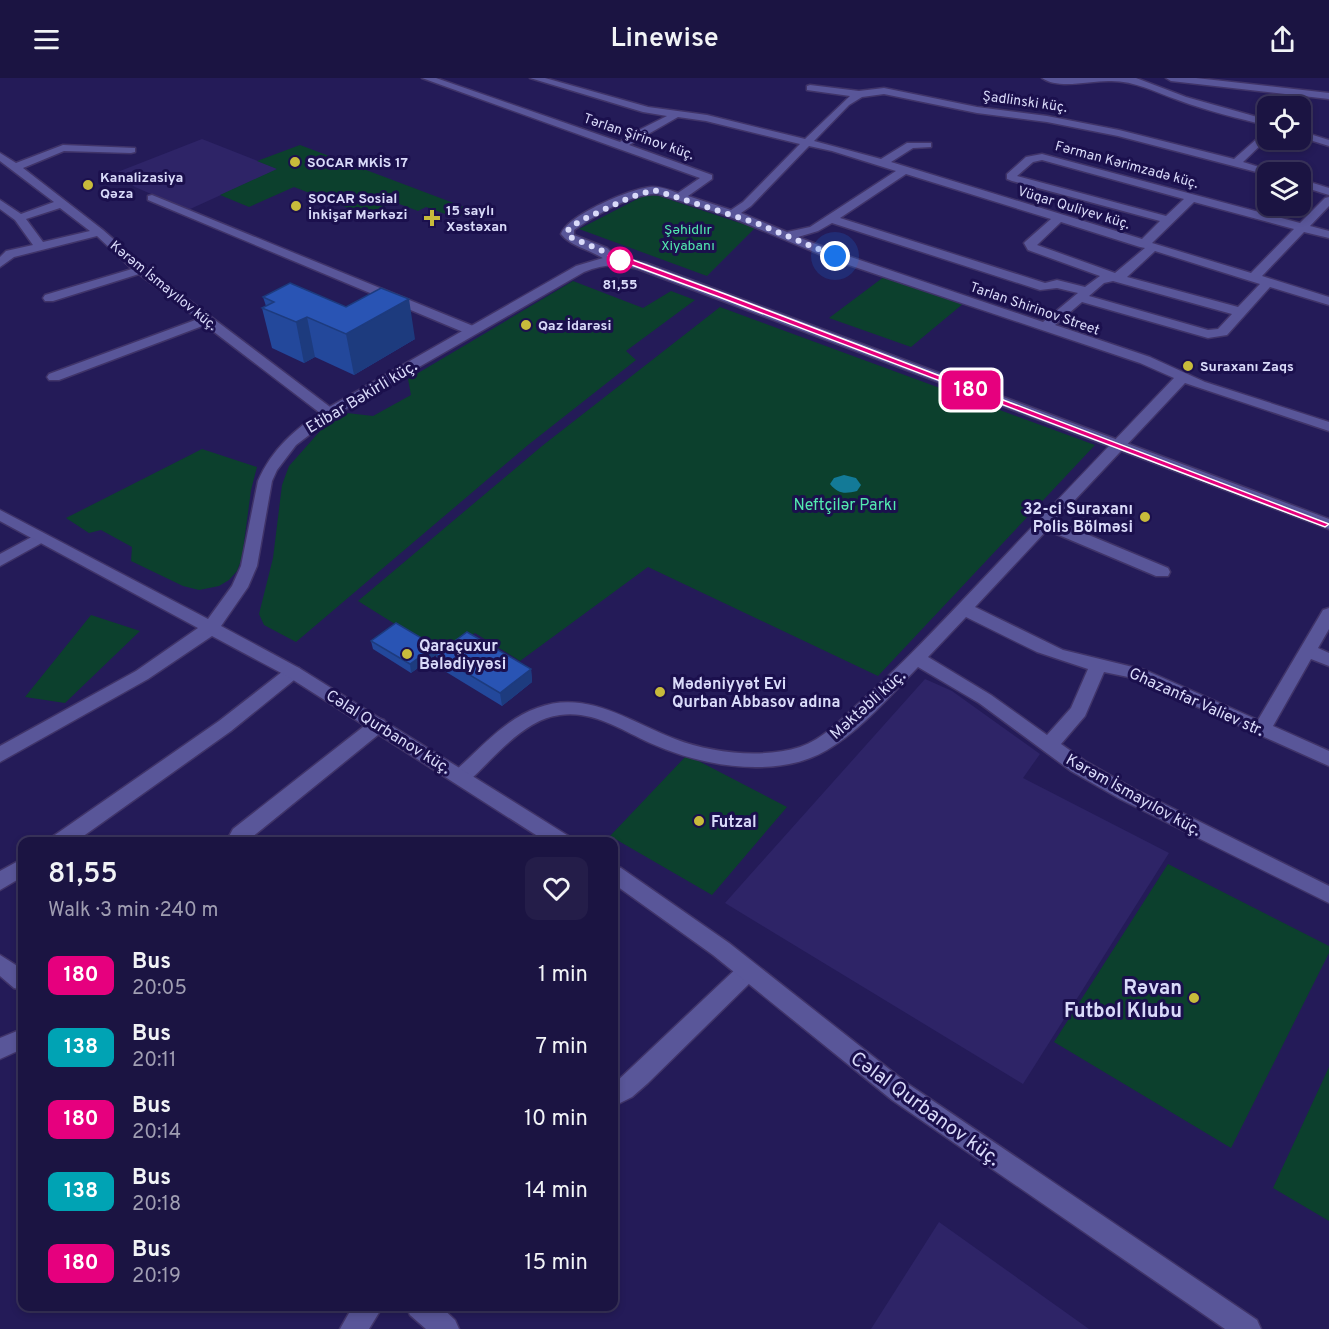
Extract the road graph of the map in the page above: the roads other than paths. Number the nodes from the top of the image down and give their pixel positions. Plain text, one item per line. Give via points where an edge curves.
1 (427, 78) edge
2 (535, 78) edge
3 (1047, 78) edge
4 (1107, 78) edge
5 (1119, 78) edge
6 (1171, 78) edge
7 (810, 88) dead end
8 (859, 94) junction
9 (1329, 96) edge
10 (674, 115) junction
11 (1257, 120) edge
12 (1311, 137) edge
13 (809, 143) junction
14 (1257, 143) edge
15 (1329, 143) edge
16 (927, 145) dead end
17 (622, 146) junction
18 (131, 150) dead end
19 (0, 156) edge
20 (1237, 162) junction
21 (882, 163) junction
22 (16, 167) junction
23 (1257, 168) edge
24 (904, 170) junction
25 (1311, 186) edge
26 (1329, 192) edge
27 (679, 197) junction
28 (1192, 197) junction
29 (152, 198) dead end
30 (1329, 200) edge
31 (0, 203) edge
32 (63, 203) junction
33 (732, 214) junction
34 (19, 218) junction
35 (1058, 218) junction
36 (831, 219) junction
37 (1168, 220) junction
38 (1303, 228) junction
39 (99, 232) junction
40 (1329, 235) edge
41 (787, 236) junction
42 (1149, 245) junction
43 (40, 246) junction
44 (612, 259) junction
45 (0, 263) edge
46 (141, 270) junction
47 (1114, 277) junction
48 (1254, 277) junction
49 (1268, 282) junction
50 (1083, 294) junction
51 (50, 298) dead end
52 (1329, 301) edge
53 (1240, 312) junction
54 (207, 320) junction
55 (1045, 327) junction
56 (473, 331) junction
57 (54, 377) dead end
58 (1182, 378) junction
59 (328, 413) junction
60 (1329, 426) edge
61 (1118, 445) junction
62 (0, 515) edge
63 (1045, 522) junction
64 (1329, 524) edge
65 (41, 537) junction
66 (0, 561) edge
67 (1162, 572) dead end
68 (964, 609) junction
69 (1329, 614) edge
70 (211, 628) junction
71 (1308, 651) junction
72 (918, 659) junction
73 (1329, 660) edge
74 (1098, 665) junction
75 (293, 672) junction
76 (378, 725) junction
77 (1262, 729) junction
78 (1048, 746) junction
79 (0, 756) edge
80 (1329, 759) edge
81 (462, 776) junction
82 (66, 837) edge
83 (238, 837) edge
84 (555, 837) edge
85 (18, 870) edge
86 (618, 877) edge
87 (0, 882) edge
88 (1329, 896) edge
89 (0, 963) edge
90 (748, 971) junction
91 (18, 978) edge
92 (18, 1041) edge
93 (0, 1049) edge
94 (618, 1094) edge
95 (366, 1311) edge
96 (425, 1311) edge
97 (353, 1329) edge
98 (446, 1329) edge
99 (1248, 1329) edge

1 - 17 street, Tərlan Şirinov küç.
2 - 10 street
3 - 4 street
5 - 11 street
6 - 9 street
7 - 8 street, Şadlinski küç.
8 - 13 street
8 - 20 street, Şadlinski küç. via 884,91 1047,119
10 - 13 street via 707,118
10 - 17 street via 663,124 633,135
12 - 15 street
13 - 21 street, Vüqar Quliyev küç.
13 - 33 street
14 - 20 street
16 - 21 street via 911,145
17 - 27 street, Tərlan Şirinov küç. via 708,177
18 - 22 street via 63,148
19 - 22 street, Kərəm İsmayılov küç.
20 - 23 street, Şadlinski küç.
21 - 24 street, Vüqar Quliyev küç.
22 - 32 street, Kərəm İsmayılov küç.
24 - 35 street, Vüqar Quliyev küç.
24 - 36 street
25 - 26 street
27 - 33 street
27 - 44 street via 647,191 569,228 570,237
28 - 37 street
28 - 37 street, Fərman Kərimzadə küç. via 1042,157 1030,159 1011,177
28 - 38 street, Fərman Kərimzadə küç.
29 - 56 street
30 - 38 street
31 - 34 street
32 - 34 street
32 - 39 street, Kərəm İsmayılov küç.
33 - 41 street, Tarlan Shirinov Street
34 - 43 street
35 - 42 street, Vüqar Quliyev küç.
35 - 47 street via 1030,243 1032,246
36 - 41 street via 814,229
36 - 50 street via 1044,287 1057,284
37 - 42 street
38 - 40 street, Fərman Kərimzadə küç.
38 - 48 street
39 - 43 street
39 - 46 street, Kərəm İsmayılov küç.
41 - 55 street, Tarlan Shirinov Street
42 - 47 street via 1128,271
42 - 48 street, Vüqar Quliyev küç.
43 - 45 street via 10,254
44 - 56 street, Etibar Bəkirli küç. via 580,269
44 - 61 street via 712,292
46 - 51 street
46 - 54 street, Kərəm İsmayılov küç.
47 - 50 street via 1100,280
47 - 53 street
48 - 49 street, Vüqar Quliyev küç.
49 - 52 street, Vüqar Quliyev küç.
49 - 53 street
50 - 53 street via 1208,334 1222,332
50 - 55 street
54 - 57 street
54 - 59 street, Kərəm İsmayılov küç.
55 - 58 street, Tarlan Shirinov Street via 1145,360
56 - 59 street, Etibar Bəkirli küç.
58 - 60 street, Tarlan Shirinov Street
58 - 61 street, Məktəbli küç.
59 - 70 street, Etibar Bəkirli küç. via 289,443 269,470 249,566 240,587
61 - 63 street, Məktəbli küç.
61 - 64 street
62 - 65 street, Cəlal Qurbanov küç.
63 - 67 street
63 - 68 street, Məktəbli küç.
65 - 66 street
65 - 70 street, Cəlal Qurbanov küç.
68 - 72 street, Məktəbli küç.
68 - 74 street, Ghazanfar Valiev str. via 1056,653
69 - 71 street
70 - 75 street, Cəlal Qurbanov küç.
70 - 79 street, Etibar Bəkirli küç. via 126,685
71 - 73 street
71 - 77 street
72 - 78 street, Kərəm İsmayılov küç. via 985,699
72 - 81 street, Məktəbli küç. via 832,737 800,753 756,758 707,754 670,744 603,714 567,709 545,711 524,722
74 - 77 street, Ghazanfar Valiev str. via 1140,674
74 - 78 street via 1078,711
75 - 76 street, Cəlal Qurbanov küç.
75 - 82 street via 225,726
76 - 81 street, Cəlal Qurbanov küç.
76 - 83 street
77 - 80 street, Ghazanfar Valiev str.
78 - 88 street, Kərəm İsmayılov küç. via 1127,794
81 - 84 street, Cəlal Qurbanov küç.
85 - 87 street
86 - 90 street, Cəlal Qurbanov küç.
89 - 91 street
90 - 94 street
90 - 99 street, Cəlal Qurbanov küç. via 900,1092
92 - 93 street
95 - 97 street
96 - 98 street

